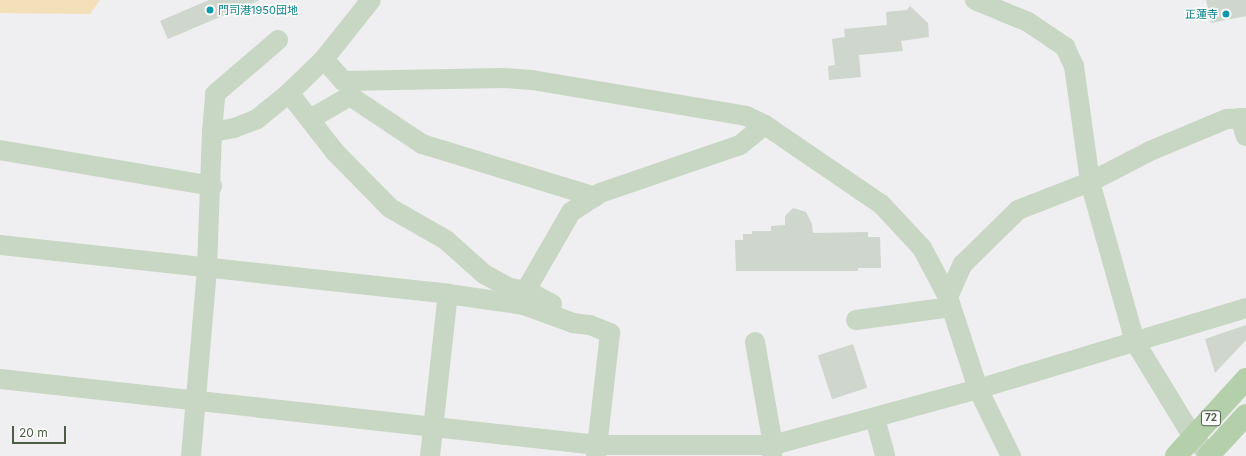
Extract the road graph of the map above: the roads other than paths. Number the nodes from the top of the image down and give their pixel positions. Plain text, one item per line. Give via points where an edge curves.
1 (371, 0) edge
2 (975, 0) edge
3 (278, 40) dead end
4 (324, 59) junction
5 (289, 93) junction
6 (310, 119) junction
7 (1244, 124) edge
8 (765, 125) junction
9 (212, 132) junction
10 (0, 150) edge
11 (1090, 182) junction
12 (212, 186) junction
13 (595, 197) junction
14 (0, 245) edge
15 (207, 268) junction
16 (527, 291) junction
17 (448, 294) junction
18 (949, 302) junction
19 (1246, 308) edge
20 (856, 320) dead end
21 (573, 323) junction
22 (755, 342) dead end
23 (1135, 342) junction
24 (1246, 379) edge
25 (0, 380) edge
26 (978, 389) junction
27 (195, 401) junction
28 (1246, 415) edge
29 (875, 418) junction
30 (433, 428) junction
31 (1193, 437) junction
32 (597, 450) edge
33 (773, 450) edge
34 (191, 456) edge
35 (430, 456) edge
36 (885, 456) edge
37 (1011, 456) edge
38 (1176, 456) edge
39 (1208, 456) edge

1 - 4 street
2 - 11 street via 1028,22 1066,47 1074,66
3 - 9 street via 215,94
4 - 5 street
4 - 8 street via 343,80 532,80 746,116
5 - 6 street
5 - 9 street via 257,119 234,128
6 - 13 street via 350,96 422,144
6 - 16 street via 335,152 390,208 446,240 484,274 509,288
7 - 11 street via 1227,119 1150,150
8 - 13 street via 740,145 671,167
8 - 18 street via 881,204 922,248
9 - 12 street
10 - 12 street
11 - 18 street via 1018,210 963,264
11 - 23 street
12 - 15 street
13 - 16 street via 571,212
14 - 15 street
15 - 17 street
15 - 27 street
16 - 21 street via 555,305
17 - 21 street via 524,305
17 - 30 street
18 - 20 street
18 - 26 street
19 - 23 street
21 - 32 street via 590,325 610,333
22 - 33 street
23 - 26 street
23 - 31 street
24 - 31 main road, 72
25 - 27 street
26 - 29 street
26 - 37 street
27 - 30 street
27 - 34 street
28 - 39 main road, 72
29 - 33 street
29 - 36 street
30 - 32 street
30 - 35 street
31 - 38 main road, 72
31 - 39 street
32 - 33 street

